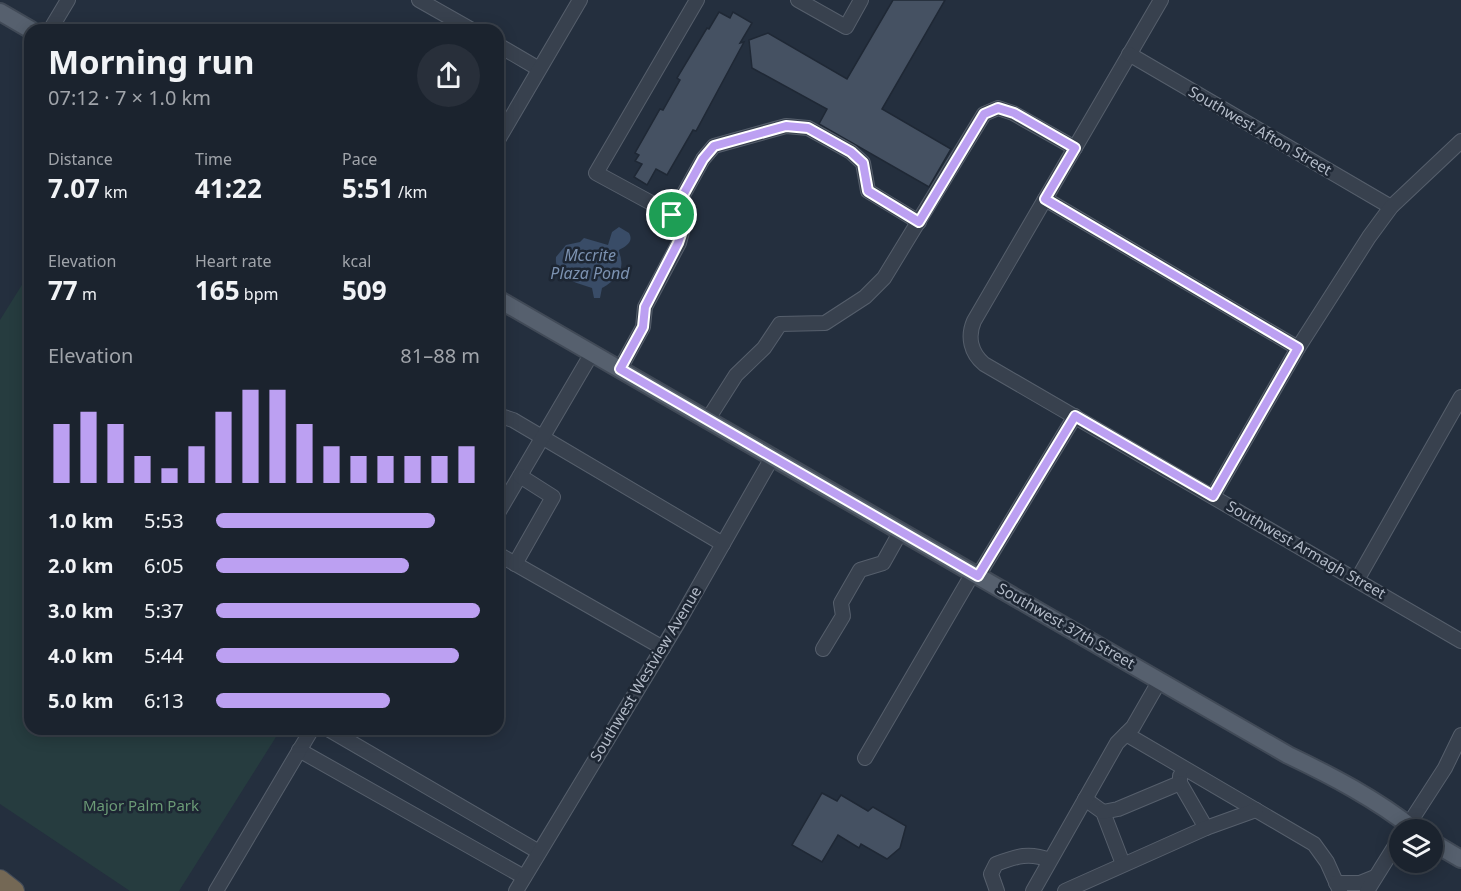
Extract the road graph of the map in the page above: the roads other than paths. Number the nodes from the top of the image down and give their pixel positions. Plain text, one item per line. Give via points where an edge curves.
1 (68, 0) edge
2 (419, 0) edge
3 (579, 0) edge
4 (697, 0) edge
5 (798, 0) edge
6 (861, 0) edge
7 (1161, 0) edge
8 (0, 12) edge
9 (54, 24) edge
10 (461, 24) edge
11 (24, 26) edge
12 (504, 49) edge
13 (1129, 54) junction
14 (539, 69) junction
15 (504, 130) edge
16 (1461, 141) edge
17 (1075, 148) junction
18 (1045, 199) junction
19 (1391, 207) junction
20 (672, 215) junction
21 (919, 222) junction
22 (504, 302) edge
23 (1298, 348) junction
24 (592, 353) junction
25 (620, 369) junction
26 (1461, 397) edge
27 (1075, 416) junction
28 (504, 417) edge
29 (708, 419) junction
30 (543, 437) junction
31 (772, 456) junction
32 (520, 476) junction
33 (1213, 496) junction
34 (504, 503) edge
35 (901, 531) junction
36 (723, 544) junction
37 (504, 558) edge
38 (515, 564) junction
39 (976, 574) junction
40 (1357, 579) junction
41 (1461, 641) edge
42 (663, 648) junction
43 (823, 649) dead end
44 (1160, 680) junction
45 (1126, 734) junction
46 (308, 735) edge
47 (338, 735) edge
48 (1461, 735) edge
49 (299, 750) junction
50 (865, 758) dead end
51 (1180, 765) junction
52 (1180, 783) junction
53 (1085, 799) junction
54 (1256, 810) junction
55 (1103, 812) junction
56 (1396, 819) edge
57 (1414, 819) edge
58 (1206, 828) junction
59 (1443, 849) edge
60 (539, 852) junction
61 (1389, 856) edge
62 (1461, 859) edge
63 (1050, 860) junction
64 (1123, 864) junction
65 (524, 877) junction
66 (1375, 877) junction
67 (0, 880) edge
68 (1338, 887) edge
69 (14, 891) edge
70 (216, 891) edge
71 (516, 891) edge
72 (997, 891) edge
73 (1033, 891) edge
74 (1065, 891) edge
75 (1367, 891) edge

1 - 9 street
2 - 10 street
3 - 14 street
4 - 20 street via 596,173
5 - 6 street via 846,27
7 - 13 street
8 - 11 main road
12 - 14 street
13 - 17 street
13 - 19 street, Southwest Afton Street
14 - 15 street
16 - 19 street
17 - 18 street
17 - 21 street via 1014,113 998,108 984,114
18 - 23 street
18 - 27 street, Southwest Armagh Street via 974,321 971,345 984,364
19 - 23 street
20 - 21 street via 714,146 786,126 808,128 851,152 863,163 868,191
20 - 25 street via 679,218 683,228 678,243 645,307 643,327
21 - 29 street via 884,278 865,297 825,323 780,324 764,348 736,375
22 - 24 main road, Southwest 37th Street
23 - 33 street
24 - 25 main road, Southwest 37th Street
24 - 30 street
25 - 29 main road, Southwest 37th Street
26 - 40 street
27 - 33 street, Southwest Armagh Street
27 - 39 street
28 - 30 street
29 - 31 main road, Southwest 37th Street
30 - 32 street
30 - 36 street
31 - 35 main road, Southwest 37th Street
31 - 36 street, Southwest Westview Avenue
32 - 34 street
32 - 38 street via 553,497
33 - 40 street, Southwest Armagh Street
35 - 39 main road, Southwest 37th Street
35 - 43 street via 883,563 860,570 840,603 843,616
36 - 42 street, Southwest Westview Avenue
37 - 38 street
38 - 42 street
39 - 44 main road, Southwest 37th Street
39 - 50 street
40 - 41 street, Southwest Armagh Street
42 - 60 street, Southwest Westview Avenue
44 - 45 street
44 - 56 main road, Southwest 37th Street via 1288,755 1330,775 1386,808
45 - 51 street
45 - 53 street
46 - 49 street
47 - 60 street
48 - 57 street
49 - 65 street
49 - 70 street
51 - 52 street
51 - 54 street
52 - 55 street
52 - 58 street
53 - 55 street
53 - 63 street
54 - 58 street
54 - 68 street via 1314,844
55 - 64 street
58 - 64 street
59 - 62 main road
60 - 65 street, Southwest Westview Avenue
61 - 66 street
63 - 72 street via 1036,854 996,864 991,874
63 - 73 street
64 - 74 street
65 - 71 street, Southwest Westview Avenue
66 - 68 street
66 - 75 street
67 - 69 highway

